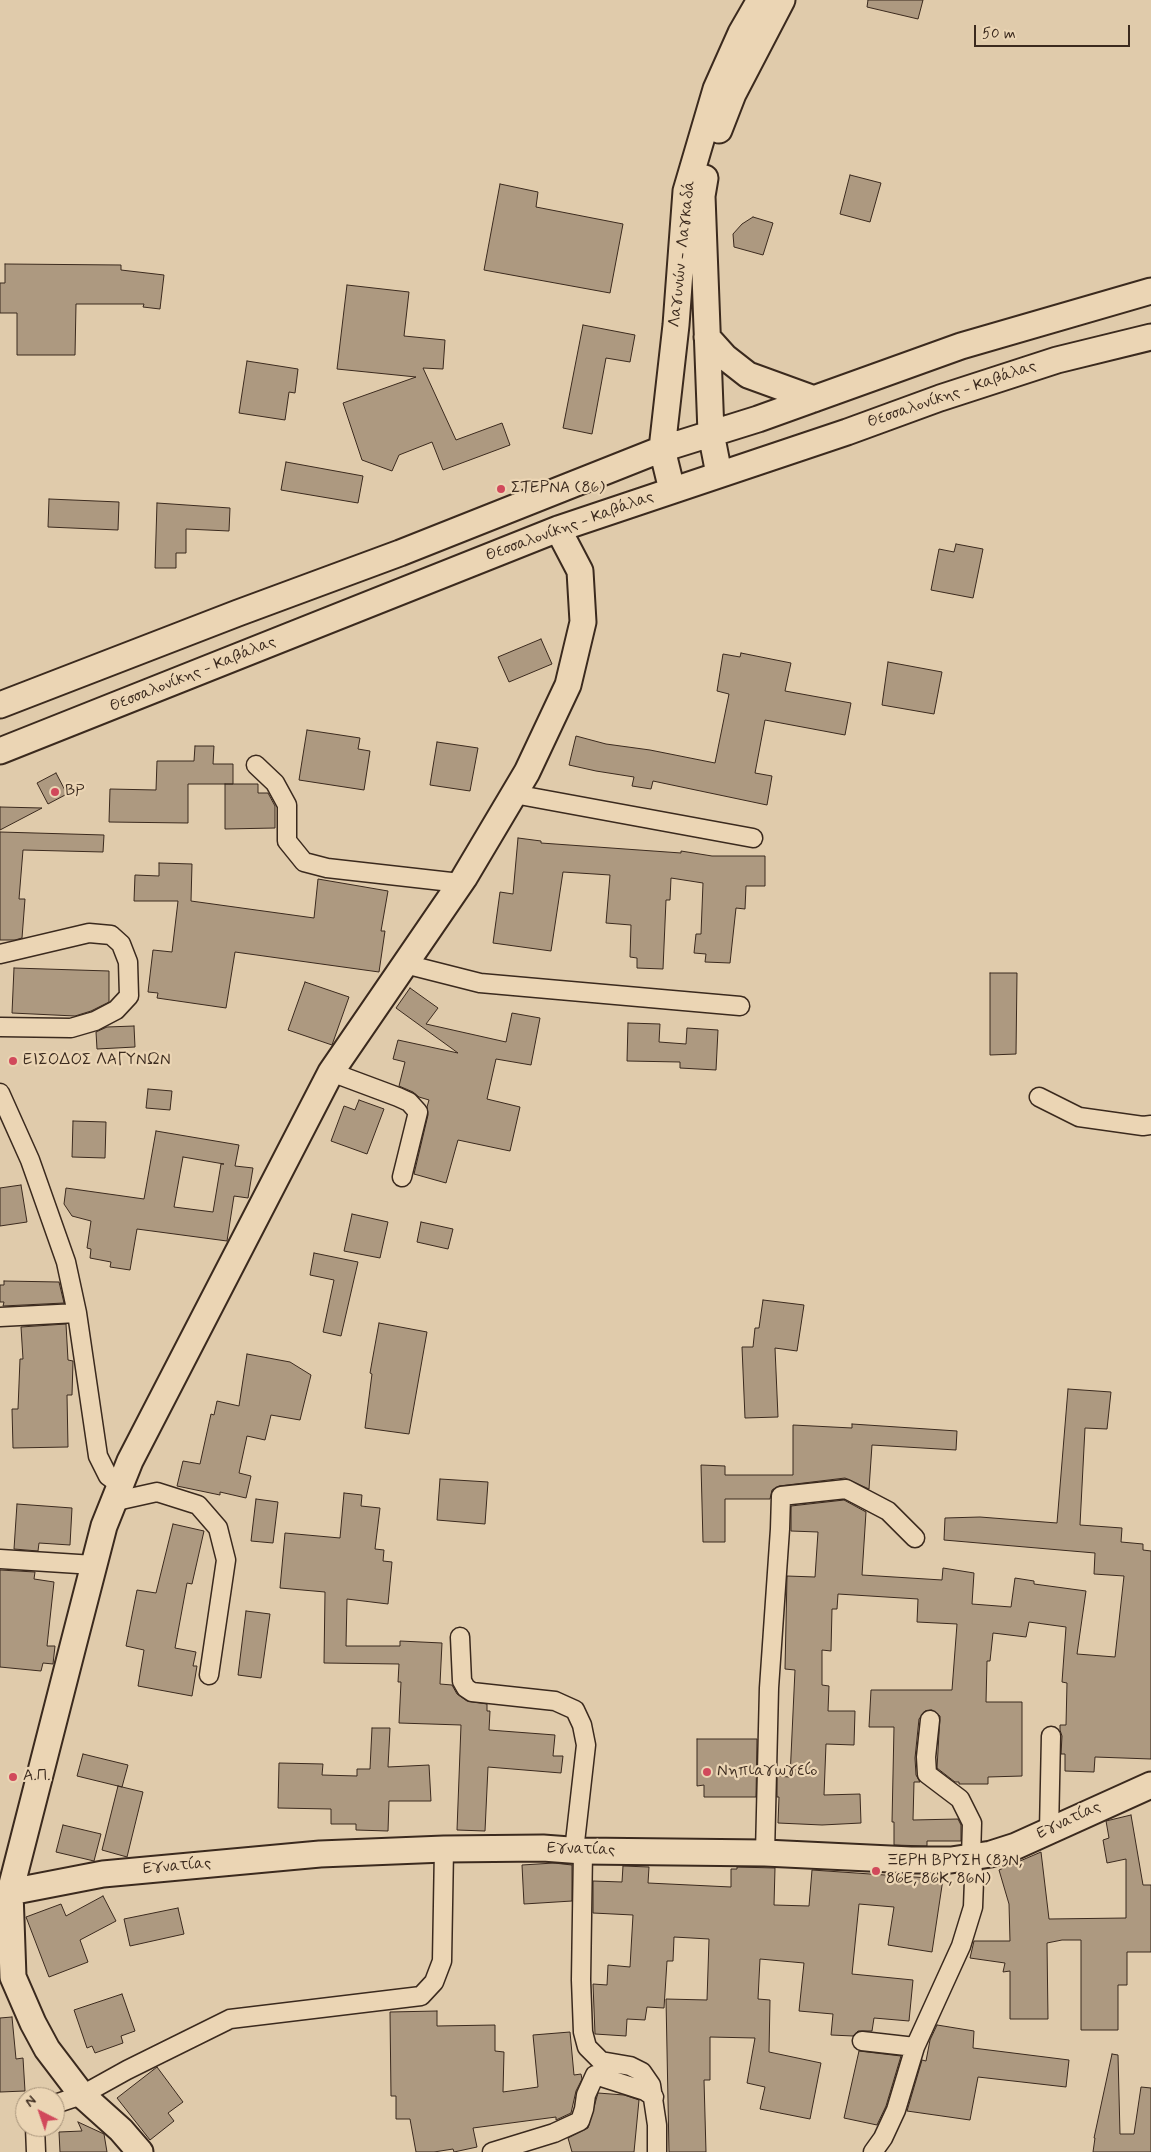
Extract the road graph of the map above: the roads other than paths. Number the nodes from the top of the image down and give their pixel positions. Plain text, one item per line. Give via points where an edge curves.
1 (760, 0) edge
2 (782, 0) edge
3 (1151, 291) edge
4 (707, 337) junction
5 (1151, 337) edge
6 (814, 399) junction
7 (710, 433) junction
8 (662, 449) junction
9 (719, 474) junction
10 (672, 490) junction
11 (558, 530) junction
12 (0, 705) edge
13 (0, 752) edge
14 (256, 765) dead end
15 (514, 794) junction
16 (753, 838) dead end
17 (460, 883) junction
18 (0, 954) edge
19 (405, 964) junction
20 (740, 1006) dead end
21 (0, 1027) edge
22 (331, 1072) junction
23 (0, 1093) edge
24 (1039, 1097) dead end
25 (1151, 1125) edge
26 (402, 1177) dead end
27 (77, 1313) junction
28 (0, 1317) edge
29 (116, 1493) junction
30 (915, 1538) dead end
31 (0, 1559) edge
32 (94, 1565) junction
33 (460, 1637) dead end
34 (210, 1675) dead end
35 (930, 1720) dead end
36 (1051, 1736) dead end
37 (1151, 1785) edge
38 (1049, 1831) junction
39 (444, 1849) junction
40 (579, 1851) junction
41 (765, 1852) junction
42 (971, 1857) junction
43 (5, 1893) edge
44 (7, 1976) edge
45 (862, 2041) dead end
46 (915, 2048) junction
47 (598, 2068) junction
48 (82, 2096) junction
49 (65, 2101) edge
50 (35, 2137) edge
51 (36, 2152) edge
52 (140, 2152) edge
53 (492, 2152) edge
54 (657, 2152) edge
55 (873, 2152) edge

1 - 8 main road, Λαγυνών - Λαγκαδά via 741,33 716,90 686,191
2 - 4 main road, Λαγυνών - Λαγκαδά via 733,94 708,161 702,196
3 - 6 main road via 961,346
4 - 6 main road via 748,375
4 - 7 main road, Λαγυνών - Λαγκαδά
5 - 9 main road, Θεσσαλονίκης - Καβάλας via 1057,360
6 - 7 main road
7 - 8 main road
7 - 9 main road, Λαγυνών - Λαγκαδά
8 - 10 main road, Λαγυνών - Λαγκαδά
8 - 12 main road via 400,553
9 - 10 main road, Θεσσαλονίκης - Καβάλας
10 - 11 main road, Θεσσαλονίκης - Καβάλας
11 - 13 main road, Θεσσαλονίκης - Καβάλας
11 - 15 main road via 580,571 583,622 568,685
14 - 17 street via 275,783 287,805 287,841 304,862 327,868
15 - 16 street
15 - 17 main road
17 - 19 main road
18 - 21 street via 89,933 111,935 121,944 128,962 129,996 116,1010 71,1028
19 - 20 street via 480,983
19 - 22 main road
22 - 26 street via 409,1102 418,1112
22 - 29 main road
23 - 27 street via 30,1160 66,1262
24 - 25 street via 1079,1117
27 - 28 street
27 - 29 street via 98,1456
29 - 32 main road
29 - 34 street via 157,1492 198,1505 218,1528 226,1560
30 - 41 street via 888,1511 846,1489 781,1496
31 - 32 street
32 - 43 main road
33 - 40 street via 462,1681 472,1692 555,1701 575,1710 586,1744
35 - 42 street via 927,1774 960,1799 972,1823
36 - 38 street
37 - 38 main road, Εγνατίας
38 - 42 main road, Εγνατίας via 1016,1846
39 - 40 main road, Εγνατίας
39 - 43 main road, Εγνατίας via 320,1854 103,1874
39 - 48 street via 442,1961 434,1982 421,1996 230,2019
40 - 41 main road, Εγνατίας
40 - 47 street via 583,2032
41 - 42 main road, Εγνατίας via 911,1860
42 - 46 street via 974,1895 969,1926
43 - 44 main road
44 - 48 main road via 47,2049
45 - 46 street
46 - 55 street via 896,2110
47 - 53 street via 586,2095 580,2121 562,2130
47 - 54 street via 630,2066 642,2072 652,2085
48 - 49 street
48 - 52 main road
50 - 51 street

